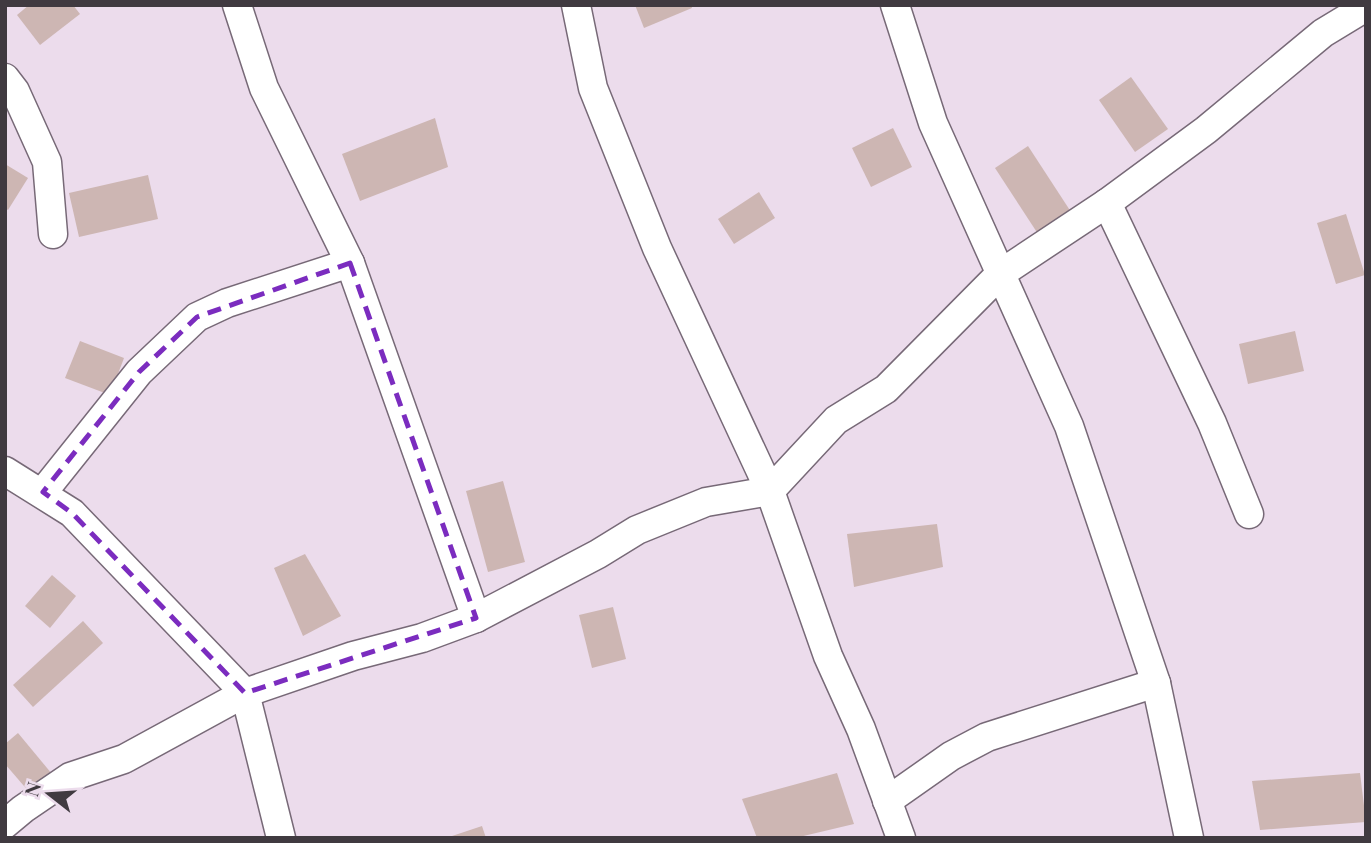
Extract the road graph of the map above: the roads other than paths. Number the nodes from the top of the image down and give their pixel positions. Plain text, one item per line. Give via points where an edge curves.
1 (237, 5) edge
2 (576, 5) edge
3 (895, 5) edge
4 (1366, 7) edge
5 (5, 78) edge
6 (1107, 203) junction
7 (53, 234) dead end
8 (351, 264) junction
9 (1000, 274) junction
10 (5, 471) edge
11 (770, 491) junction
12 (43, 492) junction
13 (1249, 514) dead end
14 (476, 618) junction
15 (1156, 682) junction
16 (245, 693) junction
17 (887, 801) junction
18 (5, 824) edge
19 (281, 838) edge
20 (901, 838) edge
21 (1189, 838) edge

1 - 8 street via 264,88
2 - 11 street via 593,88 657,248
3 - 9 street via 933,123
4 - 6 street via 1323,33 1206,130
5 - 7 street via 47,162
6 - 9 street
6 - 13 street via 1212,423
8 - 12 street via 197,317 139,372
8 - 14 street
9 - 11 street via 886,389 836,420
9 - 15 street via 1069,426
10 - 12 street
11 - 14 street via 706,502 637,530
11 - 17 street via 828,656
12 - 16 street via 72,513
14 - 16 street
15 - 17 street via 987,737
15 - 21 street
16 - 18 street via 124,759 69,777
16 - 19 street
17 - 20 street

